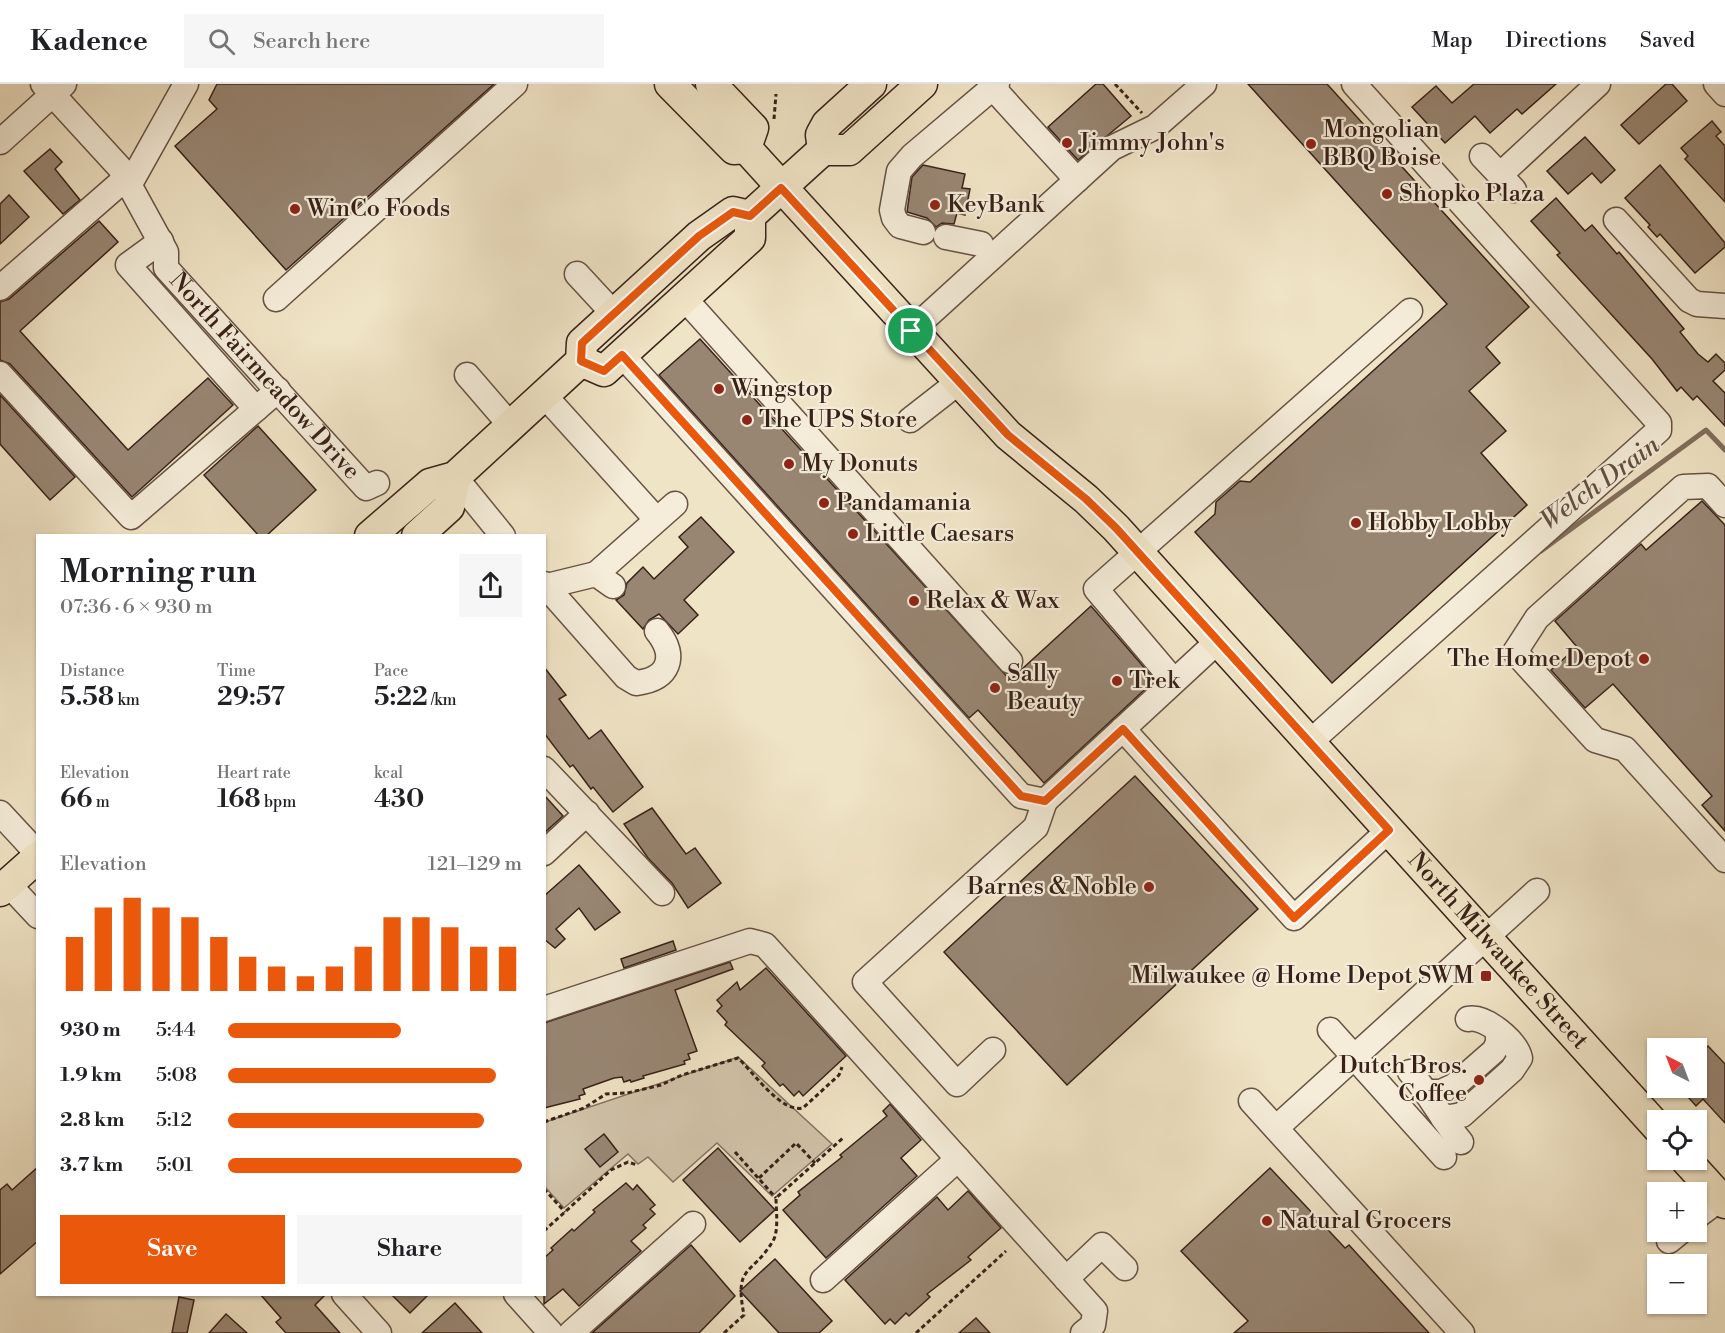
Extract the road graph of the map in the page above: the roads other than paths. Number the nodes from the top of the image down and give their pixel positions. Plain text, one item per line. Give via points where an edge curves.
1 (186, 84) edge
2 (515, 84) edge
3 (670, 84) edge
4 (711, 84) edge
5 (871, 84) edge
6 (922, 84) edge
7 (1204, 84) edge
8 (1354, 84) edge
9 (1598, 84) edge
10 (1716, 84) edge
11 (995, 86) edge
12 (53, 87) edge
13 (1725, 94) edge
14 (0, 142) edge
15 (746, 148) junction
16 (823, 150) junction
17 (1482, 156) dead end
18 (1077, 180) junction
19 (128, 181) junction
20 (781, 188) junction
21 (750, 216) junction
22 (1616, 220) dead end
23 (923, 232) dead end
24 (946, 237) dead end
25 (981, 244) dead end
26 (164, 247) junction
27 (577, 274) dead end
28 (0, 288) edge
29 (276, 299) dead end
30 (685, 299) junction
31 (1725, 306) edge
32 (1410, 311) dead end
33 (614, 314) junction
34 (911, 331) junction
35 (622, 355) junction
36 (581, 361) junction
37 (0, 374) edge
38 (467, 375) dead end
39 (960, 381) junction
40 (278, 390) junction
41 (544, 395) junction
42 (256, 409) junction
43 (910, 420) dead end
44 (511, 426) junction
45 (455, 477) junction
46 (377, 483) junction
47 (1725, 505) edge
48 (397, 522) edge
49 (374, 534) edge
50 (419, 534) edge
51 (501, 534) edge
52 (1138, 552) junction
53 (546, 585) edge
54 (657, 631) dead end
55 (1218, 641) junction
56 (1010, 662) dead end
57 (1174, 681) junction
58 (1123, 729) junction
59 (1310, 742) junction
60 (546, 770) edge
61 (1045, 801) junction
62 (0, 813) edge
63 (586, 813) junction
64 (1389, 830) junction
65 (546, 851) edge
66 (36, 854) edge
67 (36, 858) edge
68 (1725, 860) edge
69 (4, 888) edge
70 (1537, 891) dead end
71 (662, 893) dead end
72 (36, 914) edge
73 (1485, 936) junction
74 (546, 1009) edge
75 (1468, 1020) dead end
76 (1329, 1029) dead end
77 (1498, 1033) junction
78 (993, 1050) dead end
79 (1354, 1057) junction
80 (1410, 1072) dead end
81 (1428, 1092) junction
82 (1251, 1101) dead end
83 (1647, 1116) edge
84 (1443, 1118) junction
85 (1276, 1128) junction
86 (958, 1159) junction
87 (1696, 1170) edge
88 (1724, 1199) edge
89 (1707, 1210) edge
90 (693, 1224) dead end
91 (1125, 1268) dead end
92 (1066, 1279) junction
93 (823, 1280) dead end
94 (346, 1296) edge
95 (518, 1296) edge
96 (379, 1333) edge
97 (551, 1333) edge
98 (571, 1333) edge
99 (1083, 1333) edge
100 (1462, 1333) edge

1 - 19 street
2 - 29 street
3 - 15 main road, North Milwaukee Street via 734,149
4 - 15 main road via 753,128
5 - 16 main road via 827,123 821,135
6 - 16 main road via 849,150
7 - 18 street via 1155,127 1112,148
8 - 59 street via 1659,423 1659,430
9 - 17 street via 1507,183
10 - 13 street
11 - 18 street
11 - 23 street via 899,171 894,219 900,226
12 - 14 street
12 - 19 street, North Fairmeadow Drive
15 - 20 main road, North Milwaukee Street
16 - 20 main road
18 - 34 street
19 - 26 street, North Fairmeadow Drive
19 - 28 street
20 - 21 main road
20 - 34 main road, North Milwaukee Street
21 - 30 main road via 750,238
21 - 33 main road via 733,212 699,236
22 - 31 street via 1689,300
24 - 25 street
26 - 40 street, North Fairmeadow Drive via 166,268
26 - 42 street via 128,266
26 - 46 street, North Fairmeadow Drive
27 - 33 street
30 - 35 main road
30 - 56 street
32 - 52 street
33 - 36 main road via 582,343
34 - 39 main road, North Milwaukee Street
35 - 36 main road via 604,371
35 - 61 street via 1021,796
36 - 41 main road
37 - 42 street via 131,517
38 - 44 street
39 - 43 street
39 - 52 main road, North Milwaukee Street via 1008,435 1086,499
40 - 42 street
40 - 46 street, North Fairmeadow Drive via 366,488
41 - 44 main road
41 - 53 street via 665,512 604,580
44 - 45 main road
45 - 48 main road via 430,484
45 - 50 main road via 449,507
45 - 51 street
46 - 48 street, North Fairmeadow Drive
47 - 68 street via 1707,486 1683,487 1537,618 1515,652 1594,740 1625,749
48 - 49 main road
52 - 55 main road, North Milwaukee Street
52 - 57 street via 1096,589
53 - 54 street via 626,677 636,683 658,677 669,662 669,650
55 - 57 street
55 - 59 main road, North Milwaukee Street
57 - 58 street
58 - 61 street
58 - 64 street via 1294,918
59 - 64 main road, North Milwaukee Street
60 - 63 street
61 - 78 street via 1036,826 865,982 957,1084
62 - 66 street
63 - 65 street
63 - 71 street
64 - 73 main road, North Milwaukee Street
67 - 69 main road
69 - 72 street
70 - 73 street
73 - 79 street
73 - 83 main road, North Milwaukee Street
74 - 86 street via 750,941 765,945
75 - 77 street via 1485,1020
76 - 79 street
77 - 81 street via 1494,1051 1454,1086
77 - 84 street via 1518,1050 1518,1077 1462,1115
79 - 84 street via 1453,1150
79 - 85 street
80 - 81 street
81 - 84 street
82 - 85 street
85 - 100 street
86 - 92 street
86 - 93 street
87 - 88 main road
88 - 89 street
90 - 98 street
91 - 92 street via 1102,1245
92 - 99 street via 1095,1311 1093,1325
94 - 96 street
95 - 97 street

